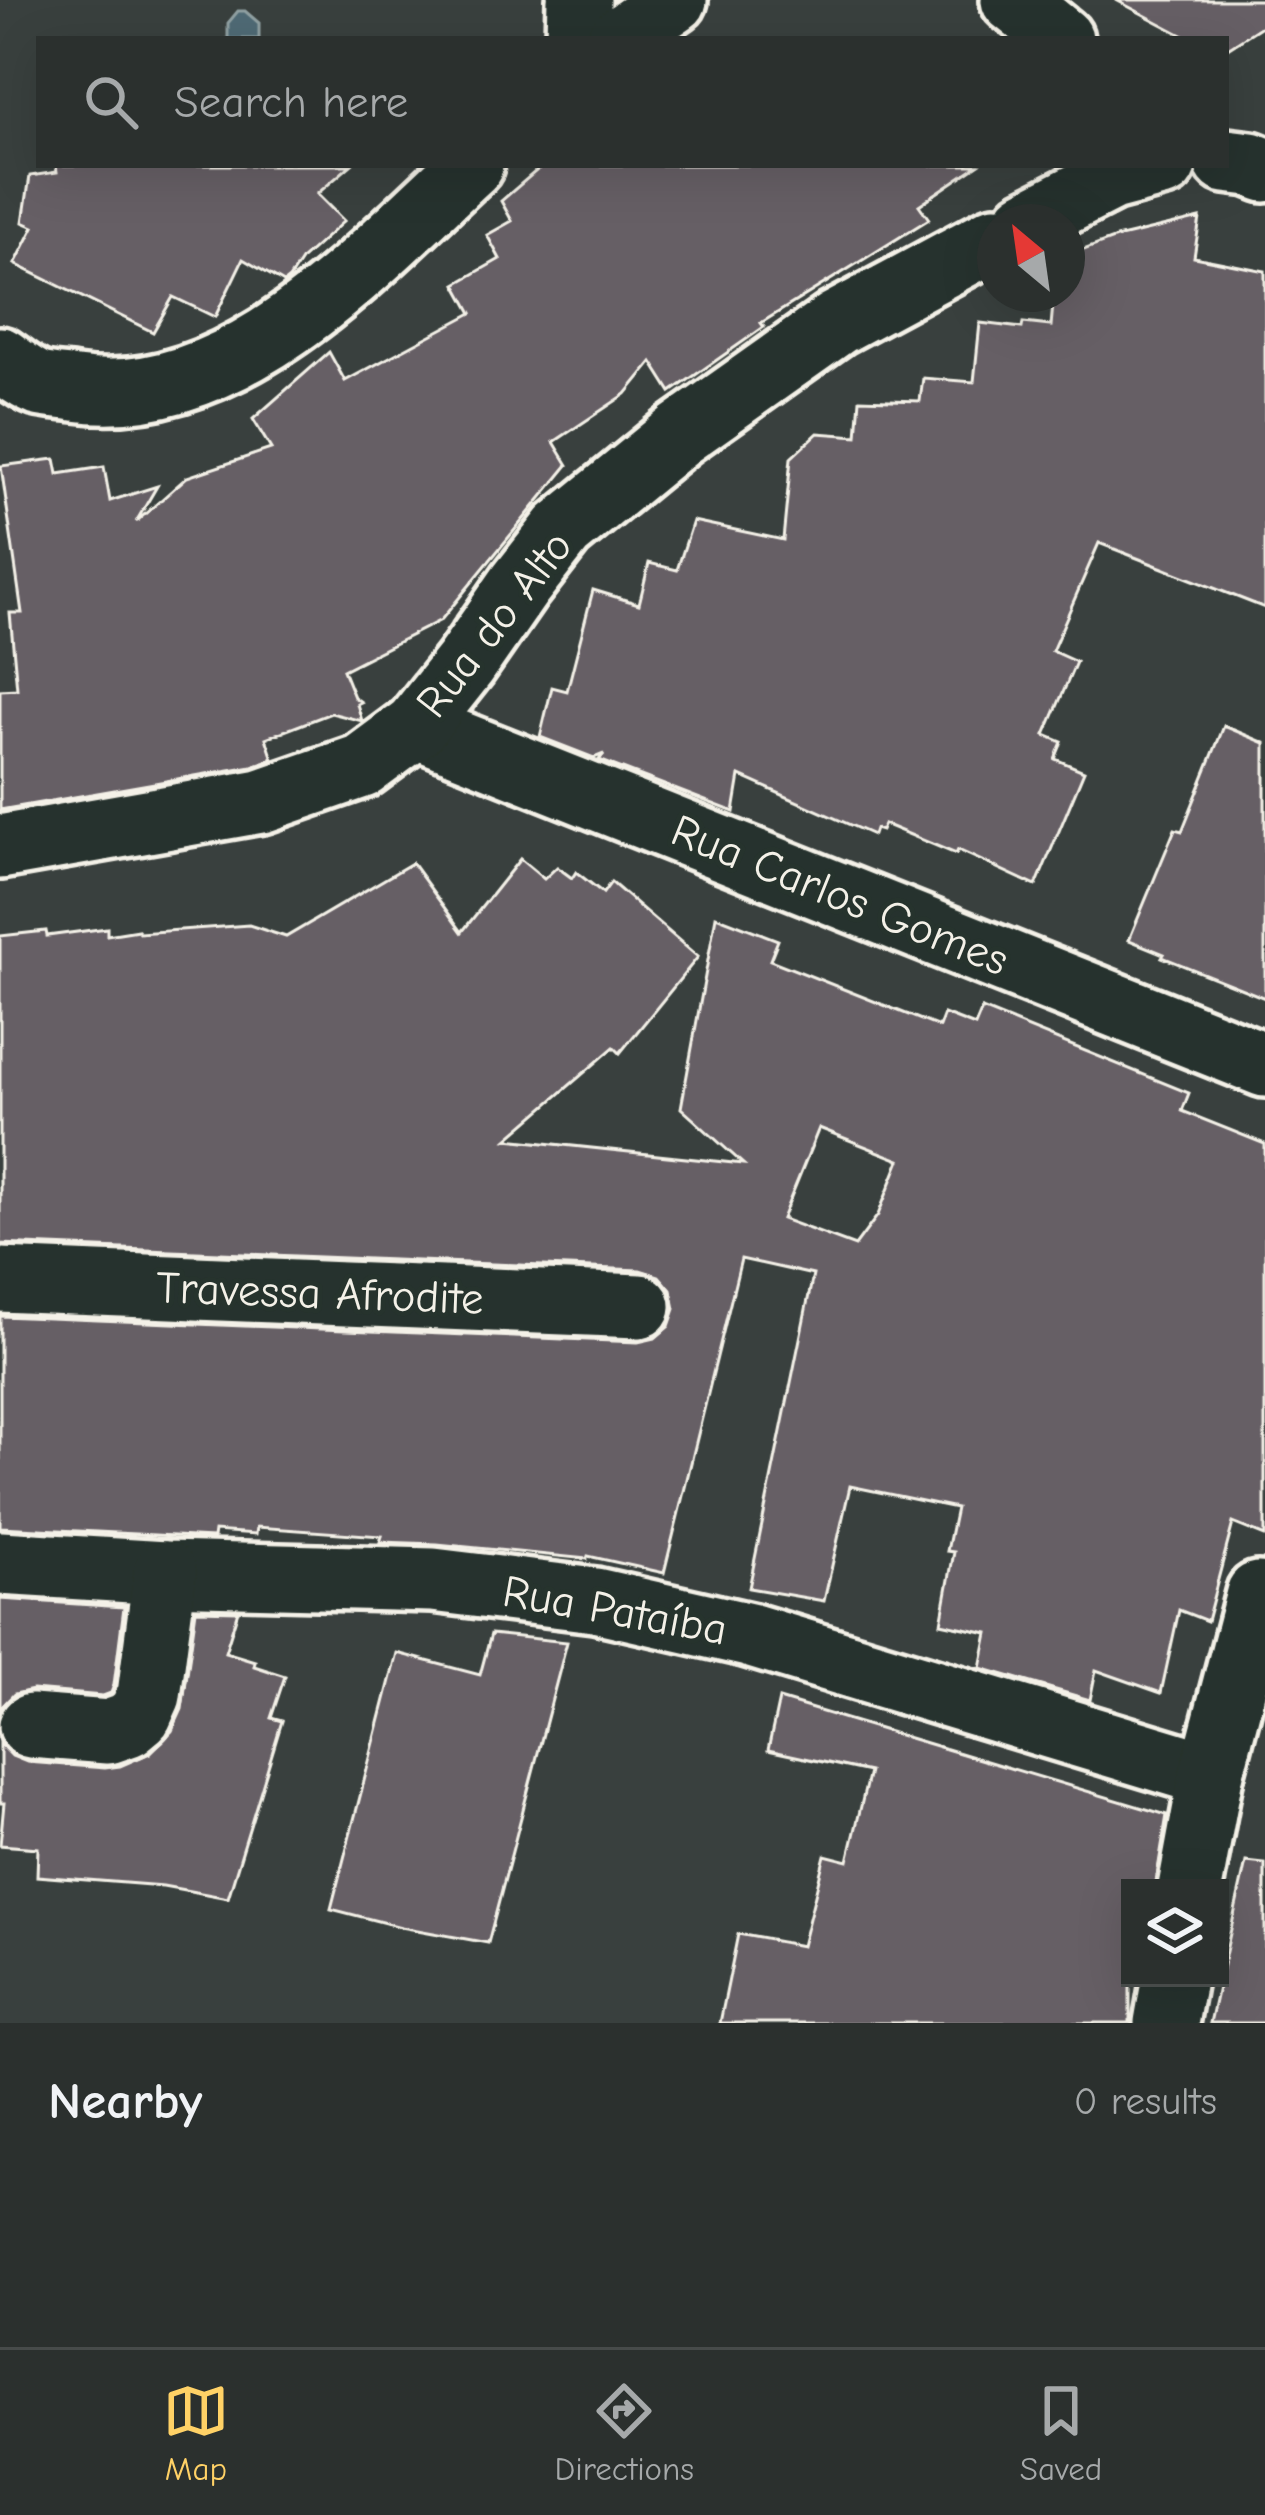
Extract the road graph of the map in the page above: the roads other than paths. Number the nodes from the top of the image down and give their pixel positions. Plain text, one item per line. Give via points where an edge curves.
1 (579, 0) edge
2 (675, 0) edge
3 (1013, 0) edge
4 (578, 36) edge
5 (623, 36) edge
6 (1057, 36) edge
7 (1229, 161) edge
8 (469, 168) edge
9 (1153, 168) edge
10 (1265, 170) edge
11 (1062, 204) edge
12 (977, 248) edge
13 (0, 359) edge
14 (416, 726) junction
15 (0, 847) edge
16 (1265, 1065) edge
17 (0, 1280) edge
18 (639, 1306) dead end
19 (0, 1563) edge
20 (165, 1573) junction
21 (1258, 1594) dead end
22 (31, 1726) dead end
23 (1210, 1775) junction
24 (1192, 1879) edge
25 (1172, 1987) edge
26 (1166, 2023) edge

1 - 4 street
2 - 5 street
3 - 6 street
7 - 10 street
8 - 13 street via 332,292 258,346 183,381 107,394 36,383
9 - 11 street
12 - 14 street, Rua do Alto via 838,323 679,435 563,530
14 - 15 street, Rua do Alto via 362,766 261,801
14 - 16 street, Rua Carlos Gomes
17 - 18 street, Travessa Afrodite
19 - 20 street, Rua Pataíba
20 - 22 street via 140,1715 108,1732
20 - 23 street, Rua Pataíba via 433,1580 595,1600 749,1635
21 - 23 street
23 - 24 street
25 - 26 street

